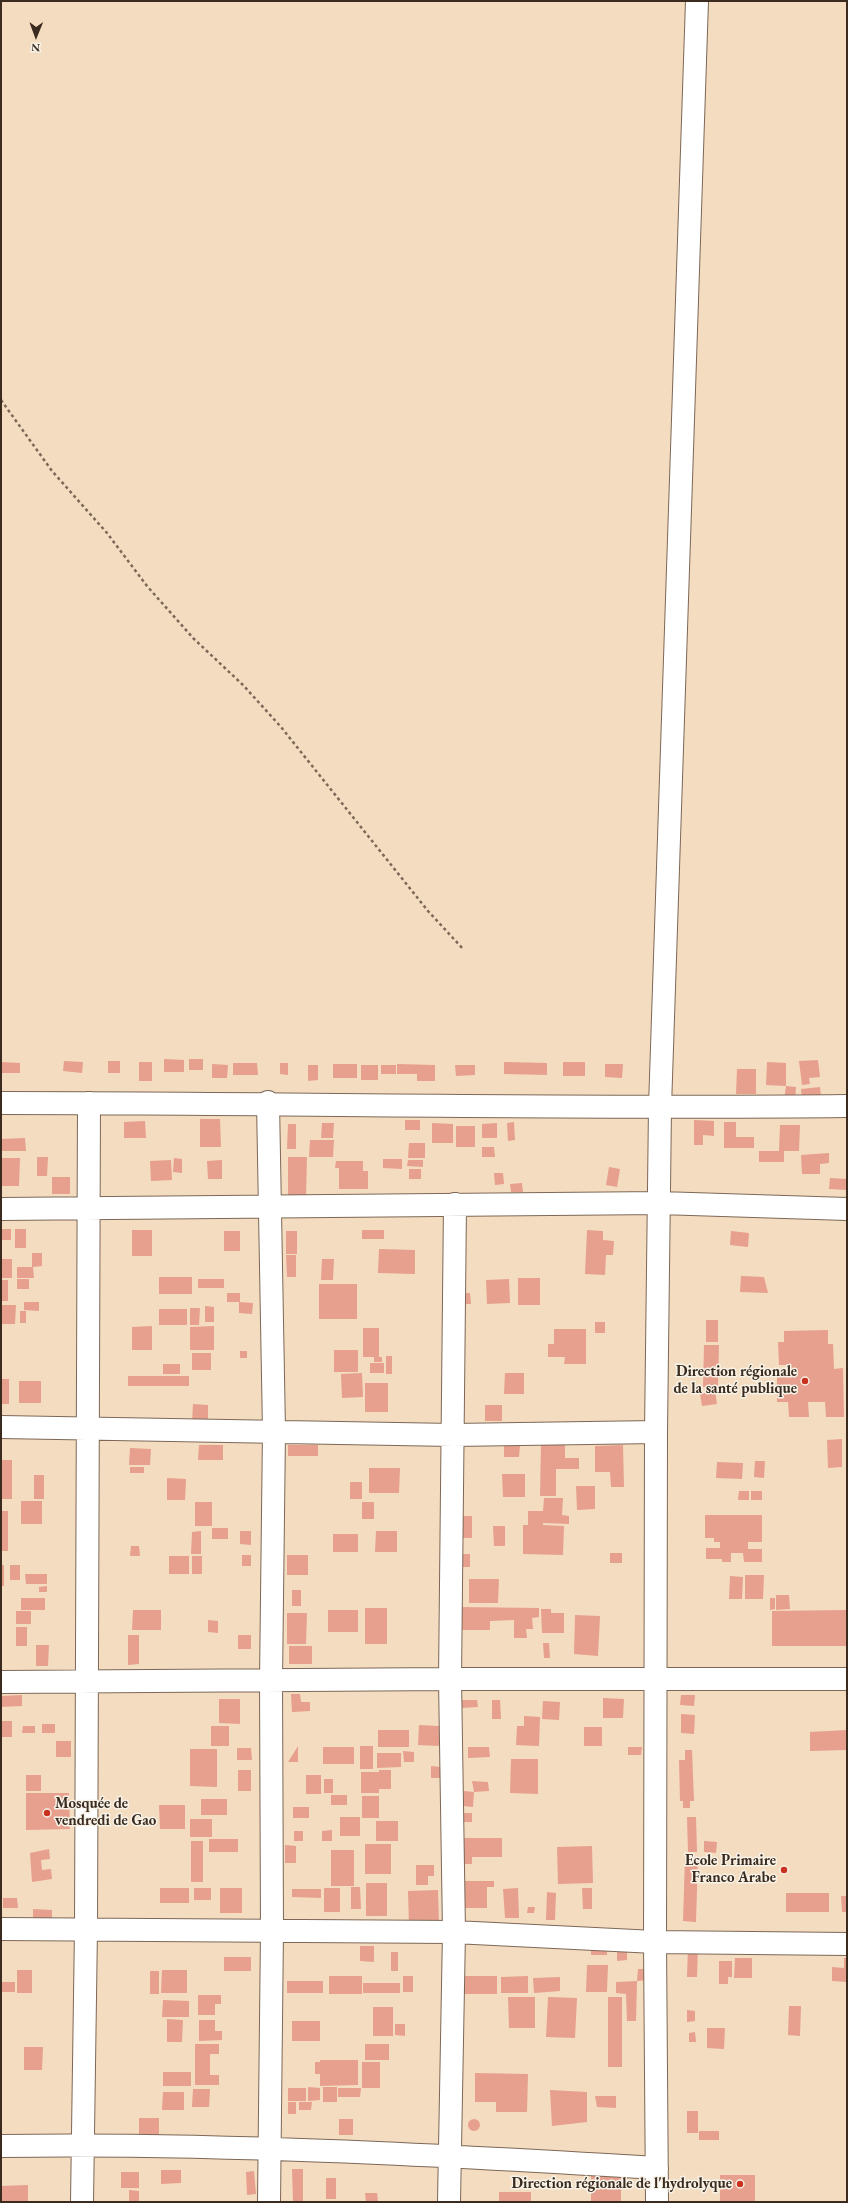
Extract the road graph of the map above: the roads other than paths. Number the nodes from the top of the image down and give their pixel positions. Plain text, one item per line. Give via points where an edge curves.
1 (697, 1) edge
2 (1, 1102) edge
3 (268, 1102) junction
4 (89, 1103) junction
5 (847, 1106) edge
6 (660, 1107) junction
7 (660, 1203) junction
8 (455, 1204) junction
9 (270, 1206) junction
10 (89, 1208) junction
11 (847, 1208) edge
12 (1, 1209) edge
13 (1, 1427) edge
14 (88, 1427) junction
15 (274, 1431) junction
16 (656, 1432) junction
17 (453, 1435) junction
18 (656, 1678) junction
19 (450, 1679) junction
20 (847, 1679) edge
21 (271, 1681) junction
22 (1, 1682) edge
23 (87, 1682) junction
24 (86, 1928) junction
25 (1, 1929) edge
26 (272, 1930) junction
27 (454, 1932) junction
28 (655, 1942) junction
29 (847, 1944) edge
30 (84, 2145) junction
31 (1, 2146) edge
32 (270, 2150) junction
33 (450, 2155) junction
34 (657, 2168) junction
35 (82, 2202) edge
36 (268, 2202) edge
37 (449, 2202) edge
38 (657, 2202) edge

1 - 6 street
2 - 4 street
3 - 4 street
3 - 6 street
3 - 9 street
4 - 10 street
5 - 6 street
6 - 7 street
7 - 8 street
7 - 11 street
7 - 16 street
8 - 9 street
8 - 17 street
9 - 10 street
9 - 15 street
10 - 12 street
10 - 14 street
13 - 14 street
14 - 15 street
14 - 23 street
15 - 17 street
15 - 21 street
16 - 17 street
16 - 18 street
17 - 19 street
18 - 19 street
18 - 20 street
18 - 28 street
19 - 21 street
19 - 27 street
21 - 23 street
21 - 26 street
22 - 23 street
23 - 24 street
24 - 25 street
24 - 26 street
24 - 30 street
26 - 27 street
26 - 32 street
27 - 28 street
27 - 33 street
28 - 29 street
28 - 34 street
30 - 31 street
30 - 32 street
30 - 35 street
32 - 33 street
32 - 36 street
33 - 34 street
33 - 37 street
34 - 38 street

